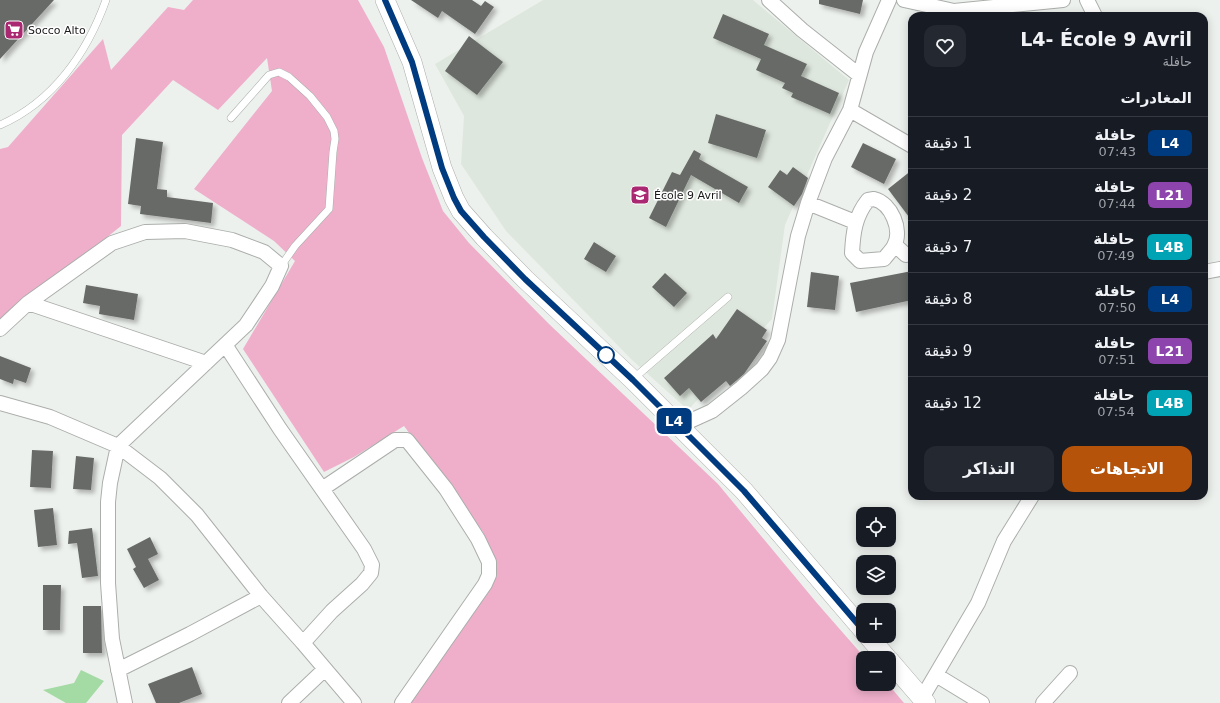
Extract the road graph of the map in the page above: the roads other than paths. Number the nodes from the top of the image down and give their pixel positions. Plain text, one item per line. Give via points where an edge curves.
1 (106, 0) edge
2 (385, 0) edge
3 (769, 0) edge
4 (889, 0) edge
5 (904, 0) edge
6 (1063, 0) edge
7 (1087, 0) edge
8 (1093, 12) edge
9 (859, 75) junction
10 (850, 110) junction
11 (231, 118) dead end
12 (0, 125) edge
13 (908, 144) edge
14 (808, 203) junction
15 (855, 222) junction
16 (895, 245) junction
17 (906, 255) dead end
18 (281, 266) junction
19 (1220, 269) edge
20 (1208, 271) edge
21 (728, 297) dead end
22 (28, 303) junction
23 (0, 329) edge
24 (226, 346) junction
25 (206, 363) junction
26 (633, 380) junction
27 (0, 404) edge
28 (679, 426) junction
29 (118, 446) junction
30 (322, 488) junction
31 (1030, 500) edge
32 (261, 596) junction
33 (856, 622) edge
34 (304, 643) junction
35 (874, 643) edge
36 (881, 651) edge
37 (896, 668) edge
38 (325, 669) junction
39 (118, 670) junction
40 (1070, 673) dead end
41 (936, 675) junction
42 (924, 701) edge
43 (125, 703) edge
44 (288, 703) edge
45 (354, 703) edge
46 (402, 703) edge
47 (982, 703) edge
48 (1043, 703) edge

1 - 12 lane via 82,52 62,78 42,100 17,118
2 - 26 main road via 412,62 442,168 461,211 525,279
3 - 9 street
4 - 9 street via 866,52
5 - 6 street via 954,11
7 - 8 street
9 - 10 street
10 - 13 street
10 - 14 street via 825,158
11 - 18 lane via 269,74 277,72 301,86 332,125 335,139 329,208
14 - 15 street
14 - 28 street via 798,236 778,340 770,358 762,369 712,411
15 - 16 street via 852,253 860,261 884,259
15 - 16 street via 868,200 880,200 887,205 895,223
16 - 17 street
18 - 22 street via 264,252 218,237 185,231 145,232 112,243
18 - 24 street via 256,313
19 - 20 street
21 - 26 lane
22 - 23 street
22 - 25 street
24 - 25 street
24 - 30 street
25 - 29 street
26 - 28 main road
27 - 29 street via 50,417
28 - 33 main road via 744,491
29 - 32 street via 160,478 198,515
29 - 39 street via 110,483 108,549 109,615
30 - 34 street via 364,549 372,569 362,584 332,611
30 - 46 street via 395,440 407,440 446,489 488,559 489,575 485,584
31 - 41 street via 1004,541 978,603
32 - 34 street
32 - 39 street
34 - 38 street
35 - 36 main road
37 - 42 main road
38 - 44 street
38 - 45 street
39 - 43 street
40 - 48 street
41 - 42 street
41 - 47 street

